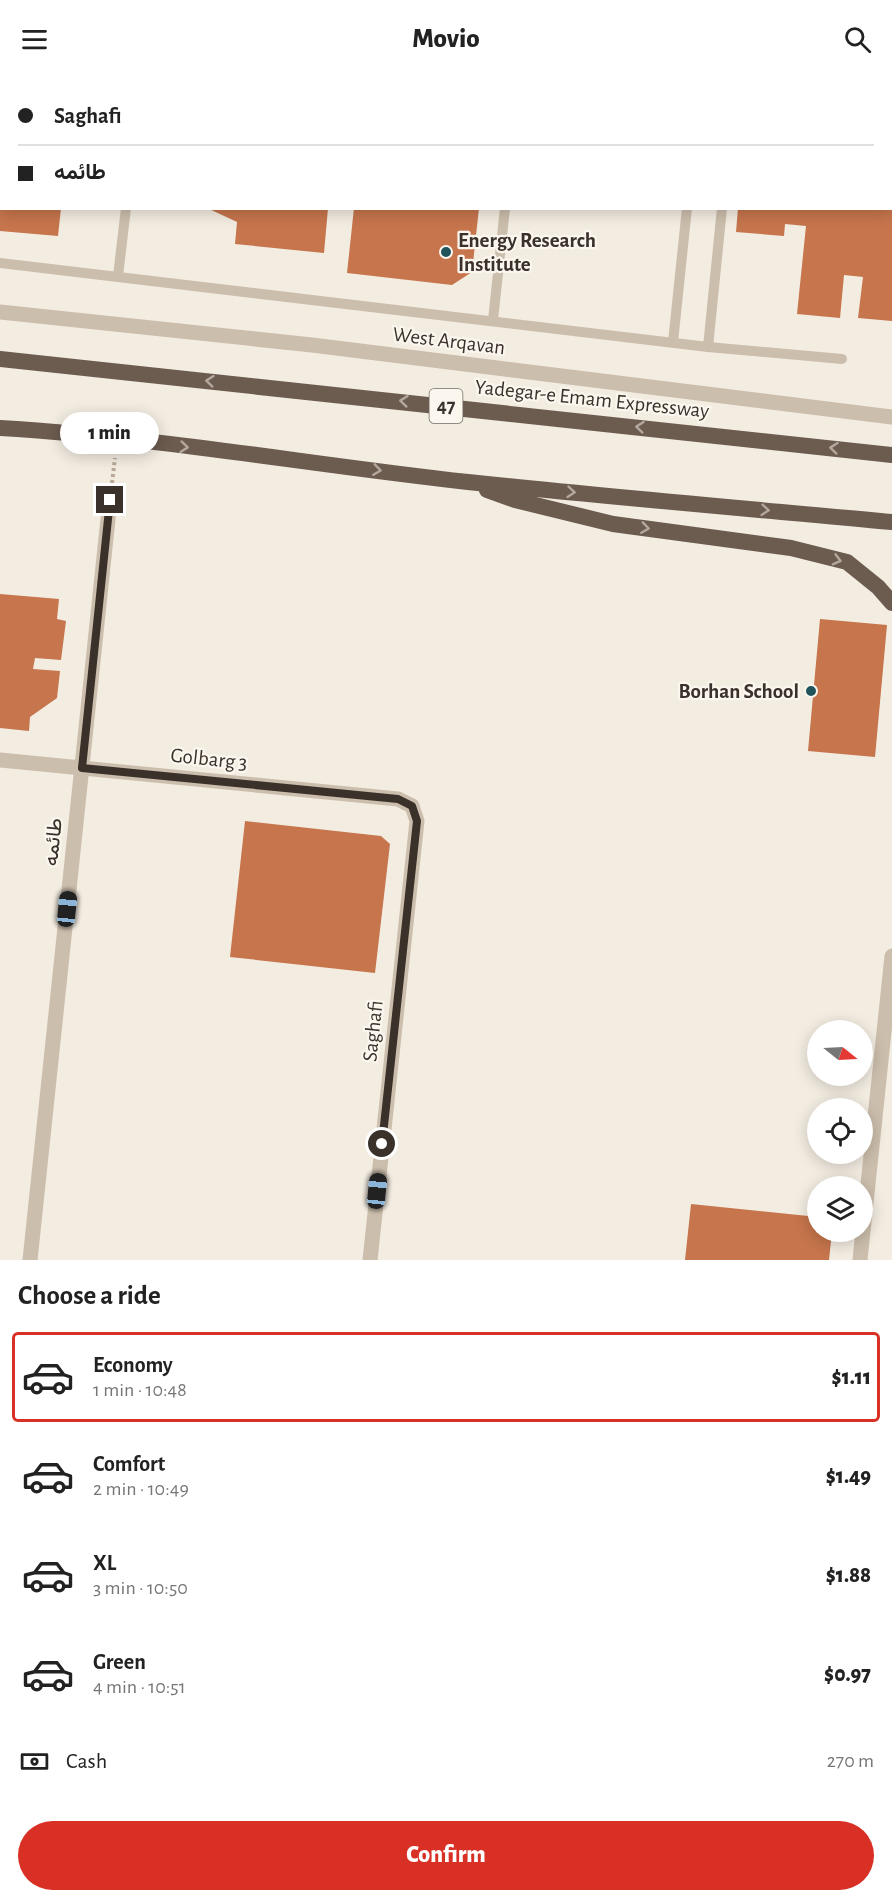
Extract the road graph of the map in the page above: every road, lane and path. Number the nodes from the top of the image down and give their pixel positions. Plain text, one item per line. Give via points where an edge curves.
1 (126, 210) edge
2 (506, 210) edge
3 (687, 210) edge
4 (722, 210) edge
5 (0, 264) edge
6 (118, 276) junction
7 (0, 312) edge
8 (493, 320) junction
9 (673, 342) junction
10 (708, 347) junction
11 (0, 359) edge
12 (842, 359) dead end
13 (892, 417) edge
14 (0, 428) edge
15 (118, 439) junction
16 (892, 455) edge
17 (467, 482) junction
18 (110, 500) joint
19 (892, 522) edge
20 (892, 603) edge
21 (0, 760) edge
22 (82, 768) junction
23 (412, 806) joint
24 (892, 956) edge
25 (30, 1260) edge
26 (370, 1260) edge
27 (860, 1260) edge

1 - 6 lane
2 - 8 lane
3 - 9 lane
4 - 10 lane
5 - 6 lane
6 - 8 lane
7 - 13 street, West Arqavan via 312,345
8 - 9 lane
9 - 10 lane
10 - 12 lane
16 -> 11 highway, Yadegar-e Emam Expressway / 47
14 - 15 highway
15 -> 17 highway
15 - 18 path
17 -> 19 highway
17 -> 20 highway via 515,500 613,524 791,548 847,562
18 - 22 street, طائمه
21 - 22 street, Golbarg 3
22 - 23 street, Golbarg 3 via 398,799
22 - 25 street, طائمه
23 - 26 street, Saghafi via 417,821
24 - 27 street

